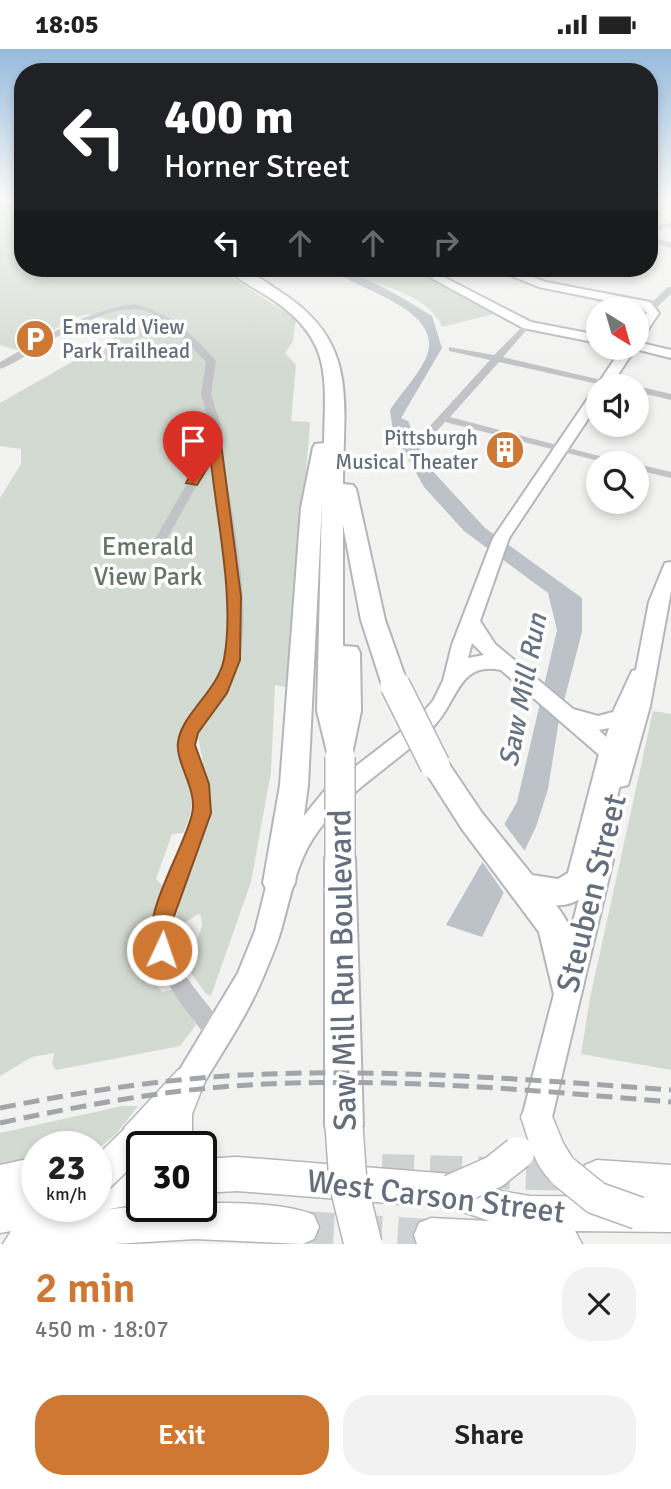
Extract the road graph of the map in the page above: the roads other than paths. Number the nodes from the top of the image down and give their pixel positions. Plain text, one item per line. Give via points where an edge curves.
1 (247, 277) edge
2 (258, 277) edge
3 (435, 277) edge
4 (521, 277) edge
5 (671, 289) edge
6 (671, 304) edge
7 (651, 308) junction
8 (649, 319) edge
9 (527, 325) junction
10 (586, 337) edge
11 (452, 348) dead end
12 (649, 349) edge
13 (671, 353) edge
14 (496, 358) junction
15 (0, 366) edge
16 (586, 383) edge
17 (334, 389) junction
18 (649, 392) edge
19 (671, 397) edge
20 (586, 412) edge
21 (443, 418) junction
22 (424, 439) dead end
23 (215, 443) junction
24 (561, 447) junction
25 (586, 454) edge
26 (649, 470) edge
27 (671, 475) edge
28 (346, 489) junction
29 (498, 547) joint
30 (156, 548) dead end
31 (671, 567) edge
32 (472, 623) junction
33 (643, 669) junction
34 (456, 673) junction
35 (521, 674) junction
36 (568, 714) junction
37 (622, 717) junction
38 (340, 757) junction
39 (618, 759) junction
40 (279, 883) junction
41 (526, 887) junction
42 (567, 988) junction
43 (217, 1035) junction
44 (189, 1081) junction
45 (537, 1117) joint
46 (176, 1131) edge
47 (534, 1153) junction
48 (112, 1163) edge
49 (217, 1175) edge
50 (21, 1177) edge
51 (597, 1177) tunnel mouth
52 (0, 1182) edge
53 (671, 1182) edge
54 (348, 1183) junction
55 (451, 1191) junction
56 (21, 1211) edge
57 (654, 1214) edge
58 (0, 1216) edge
59 (302, 1227) tunnel mouth
60 (430, 1235) tunnel mouth
61 (21, 1244) edge
62 (363, 1244) edge
63 (564, 1244) edge

1 - 17 highway, Saw Mill Run Boulevard via 312,323 331,356
2 - 28 highway, Saw Mill Run Boulevard via 313,314 339,347 345,376
3 - 9 main road
4 - 7 main road
5 - 7 street
6 - 7 street
7 - 8 main road
9 - 10 main road
9 - 14 street
11 - 14 street
12 - 13 main road
14 - 16 street
14 - 21 street
15 - 23 street via 104,312 149,309 211,361 206,393 219,431
17 - 38 highway, Saw Mill Run Boulevard via 330,711
17 - 40 highway via 311,508 294,785
18 - 19 street
20 - 24 main road
21 - 22 street
21 - 24 street
23 - 30 street
23 - 43 street via 234,596 232,660 219,693 189,732 186,745 200,784 202,813 162,922 160,940
24 - 25 street
24 - 29 main road
26 - 27 street
28 - 38 highway, Saw Mill Run Boulevard via 348,711
28 - 41 highway, bridge via 373,620 395,685 435,765 472,821
29 - 32 main road
31 - 33 main road, Steuben Street
32 - 34 main road
32 - 35 main road via 483,643
33 - 37 main road, Steuben Street
33 - 39 main road, Steuben Street via 640,704
34 - 35 main road via 483,661 499,662
34 - 40 main road via 441,705 425,724 344,787 315,817
35 - 36 main road
36 - 37 main road via 598,723
36 - 39 main road
37 - 39 main road, Steuben Street
38 - 54 highway, Saw Mill Run Boulevard, bridge
39 - 41 highway via 582,881 561,893
39 - 42 main road, Steuben Street via 582,946
40 - 43 main road via 259,955
41 - 42 highway via 553,926
42 - 45 main road, Steuben Street
43 - 44 main road
44 - 46 main road via 176,1114
44 - 48 main road, bridge
45 - 47 main road via 527,1142
47 - 55 main road, bridge
47 - 57 main road, bridge via 596,1198
49 - 54 main road, West Carson Street
50 - 52 main road
51 - 53 main road
54 - 55 main road, West Carson Street
54 - 62 highway, Saw Mill Run Boulevard, bridge
55 - 57 main road, West Carson Street, bridge via 530,1213
56 - 58 main road
59 - 61 main road via 211,1219 154,1220
60 - 63 main road

